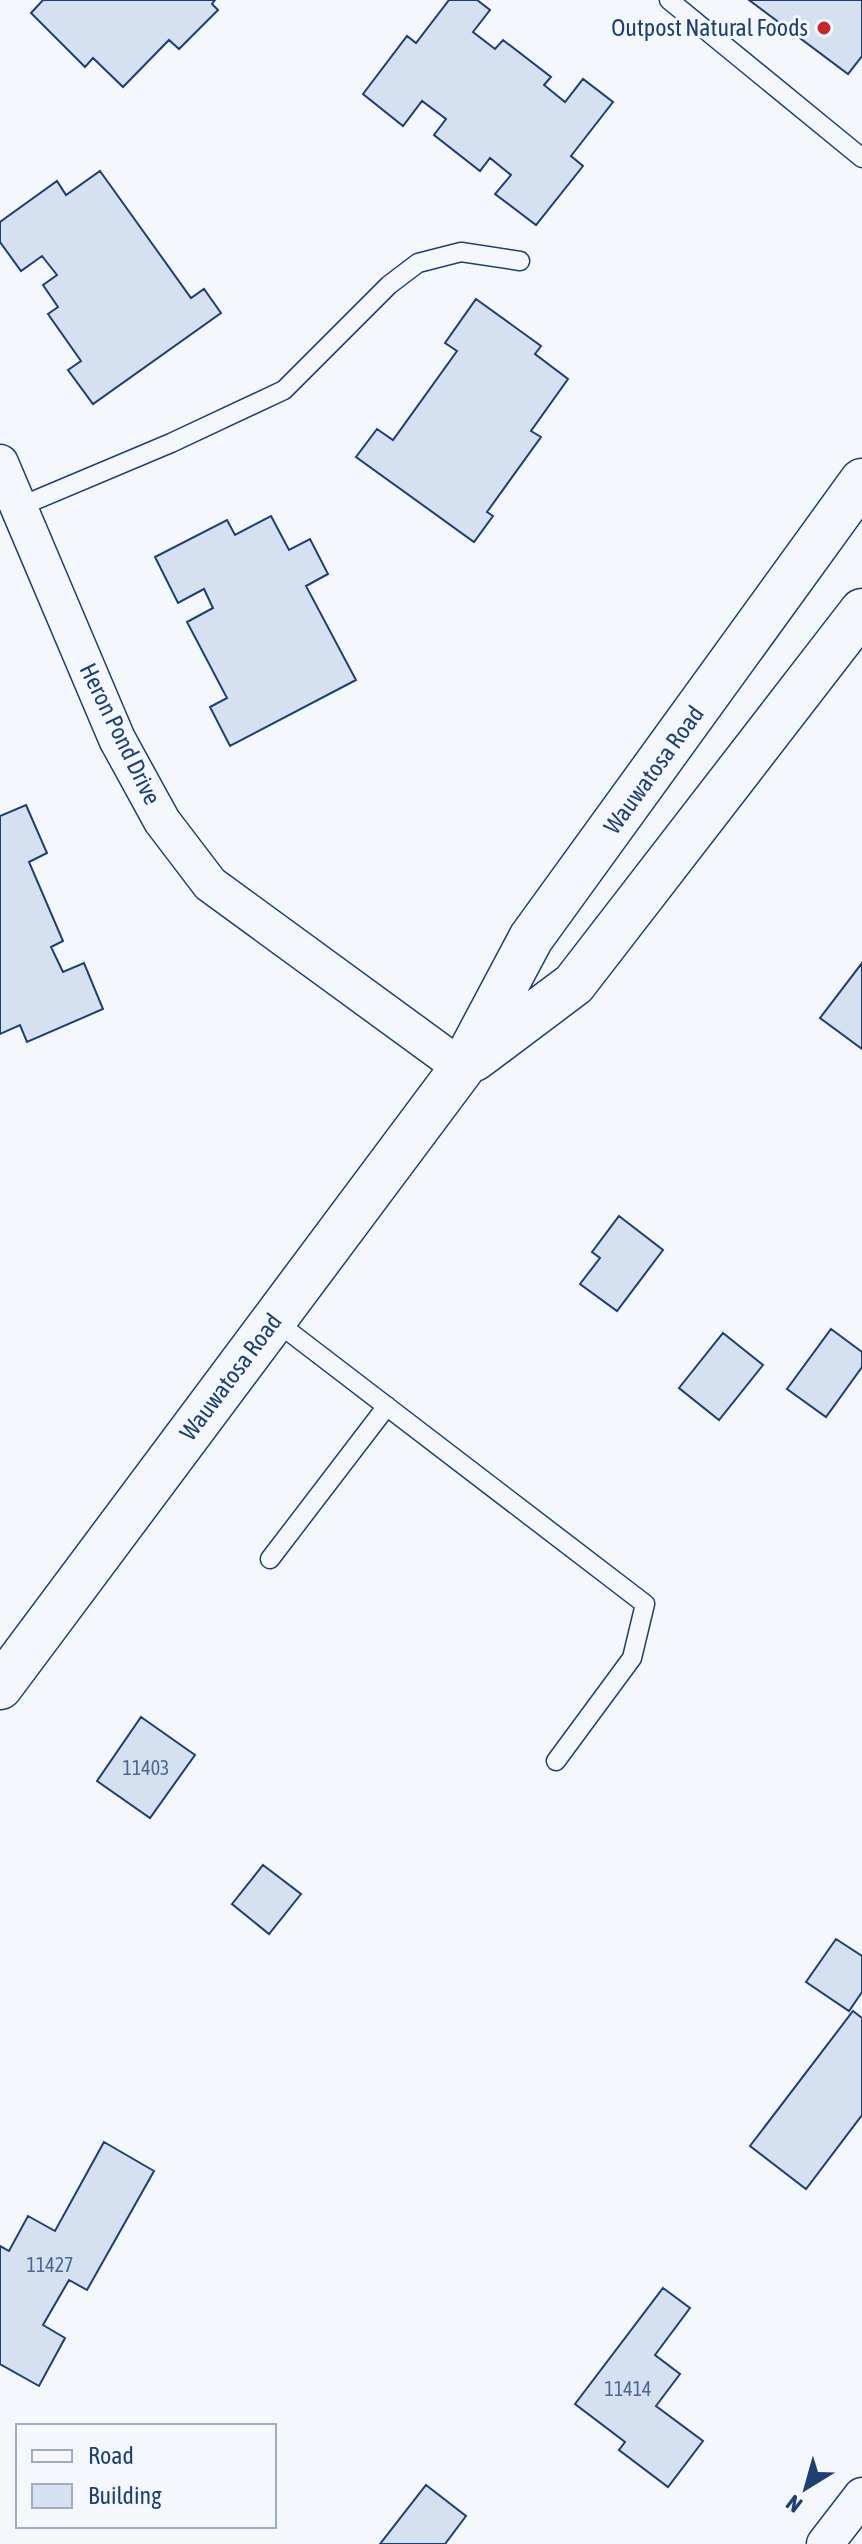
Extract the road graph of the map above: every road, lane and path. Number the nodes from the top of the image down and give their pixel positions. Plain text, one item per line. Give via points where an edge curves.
1 (669, 0) edge
2 (862, 158) edge
3 (520, 261) dead end
4 (0, 463) edge
5 (862, 481) edge
6 (19, 507) junction
7 (862, 611) edge
8 (462, 1068) junction
9 (274, 1320) junction
10 (387, 1406) junction
11 (270, 1559) dead end
12 (0, 1687) edge
13 (556, 1761) dead end
14 (862, 2496) edge
15 (825, 2544) edge

1 - 2 lane
3 - 6 lane via 461,252 418,263 284,390
4 - 6 street, Heron Pond Drive
5 - 8 main road, Wauwatosa Road via 531,938
6 - 8 street, Heron Pond Drive via 117,739 162,821 210,884
7 - 8 main road, Wauwatosa Road via 574,984
8 - 9 main road, Wauwatosa Road
9 - 10 lane
9 - 12 main road, Wauwatosa Road
10 - 11 lane
10 - 13 lane via 645,1604 632,1658
14 - 15 street

